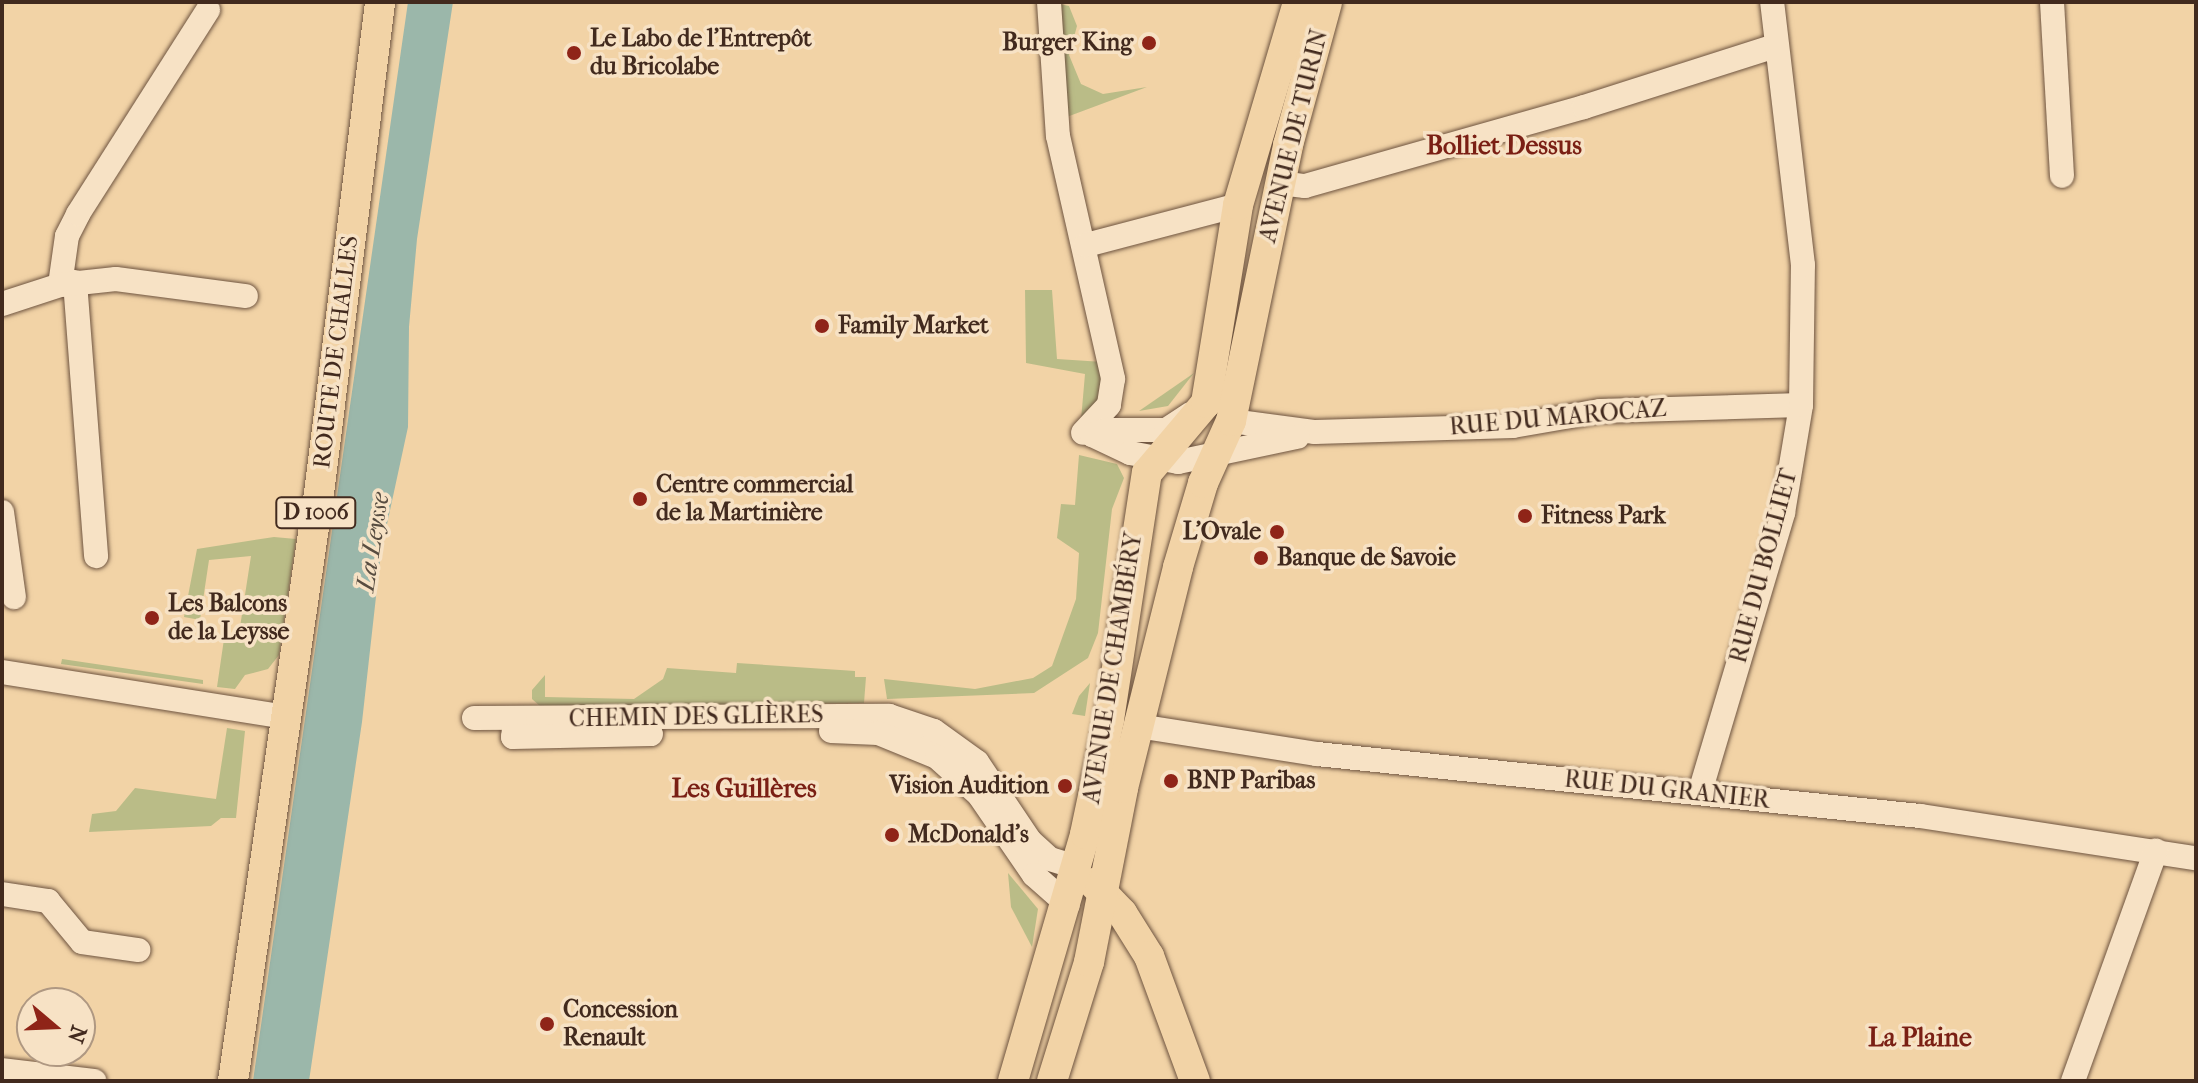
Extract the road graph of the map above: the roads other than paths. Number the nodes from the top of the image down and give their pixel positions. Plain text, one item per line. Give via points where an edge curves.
1 (380, 2) edge
2 (1049, 2) edge
3 (1298, 2) edge
4 (1327, 2) edge
5 (1772, 2) edge
6 (2052, 2) edge
7 (208, 10) dead end
8 (1775, 46) junction
9 (2062, 176) dead end
10 (1280, 183) junction
11 (1238, 205) junction
12 (1086, 245) junction
13 (1262, 270) joint
14 (68, 284) junction
15 (246, 296) dead end
16 (2, 304) edge
17 (1801, 405) junction
18 (1186, 420) junction
19 (1231, 421) junction
20 (1315, 432) junction
21 (1083, 433) dead end
22 (1156, 458) junction
23 (1206, 466) junction
24 (2, 512) edge
25 (96, 556) dead end
26 (14, 597) dead end
27 (2, 672) edge
28 (876, 715) junction
29 (287, 717) junction
30 (474, 718) dead end
31 (515, 719) junction
32 (1138, 726) junction
33 (824, 731) junction
34 (1700, 792) junction
35 (2156, 850) junction
36 (2196, 858) edge
37 (1091, 880) junction
38 (2, 894) edge
39 (1080, 915) junction
40 (138, 950) dead end
41 (1172, 1017) junction
42 (2, 1070) edge
43 (94, 1081) edge
44 (233, 1081) edge
45 (1013, 1081) edge
46 (1052, 1081) edge
47 (1195, 1081) edge
48 (2073, 1081) edge

1 - 29 main road, ROUTE DE CHALLES / D 1006
2 - 12 street via 1058,136
3 - 11 main road, AVENUE DE TURIN
4 - 10 main road, AVENUE DE TURIN
5 - 8 street, RUE DU BOLLIET
6 - 9 street
7 - 14 street via 78,214 64,247
8 - 10 street via 1305,186
8 - 17 street, RUE DU BOLLIET via 1803,265
10 - 13 main road, AVENUE DE TURIN
11 - 12 street
11 - 18 main road, AVENUE DE TURIN via 1230,270
12 - 21 street via 1113,379 1109,405
13 - 19 main road, AVENUE DE CHAMBÉRY
14 - 15 street via 163,281
14 - 16 street
14 - 25 street
17 - 20 street, RUE DU MAROCAZ via 1600,411 1513,426
17 - 34 street, RUE DU BOLLIET via 1783,513
18 - 22 main road, AVENUE DE CHAMBÉRY
18 - 22 street, RUE DU MAROCAZ via 1092,435
18 - 23 street
18 - 23 street
19 - 20 street, RUE DU MAROCAZ
19 - 23 main road, AVENUE DE CHAMBÉRY
20 - 23 street, RUE DU MAROCAZ
22 - 23 street, RUE DU MAROCAZ
22 - 37 main road, AVENUE DE CHAMBÉRY via 1144,487
23 - 32 main road, AVENUE DE CHAMBÉRY
24 - 26 street
27 - 29 street
28 - 31 street, CHEMIN DES GLIÈRES
28 - 33 street, CHEMIN DES GLIÈRES
28 - 37 street, CHEMIN DES GLIÈRES via 949,740 977,762 1030,841 1050,859
29 - 44 main road, ROUTE DE CHALLES / D 1006
30 - 31 street, CHEMIN DES GLIÈRES
31 - 33 street, CHEMIN DES GLIÈRES via 513,737
32 - 34 street, RUE DU GRANIER via 1204,739
32 - 37 main road, AVENUE DE CHAMBÉRY
33 - 39 street, CHEMIN DES GLIÈRES via 878,733 937,757 979,795 1034,875
34 - 35 street, RUE DU GRANIER
35 - 36 street, RUE DU GRANIER
35 - 48 street
37 - 39 main road, AVENUE DE CHAMBÉRY
37 - 41 main road via 1149,956
38 - 40 street via 48,901 82,942
39 - 41 main road via 1132,957
39 - 45 main road, AVENUE DE CHAMBÉRY
39 - 46 main road, AVENUE DE CHAMBÉRY
41 - 47 main road
42 - 43 street

